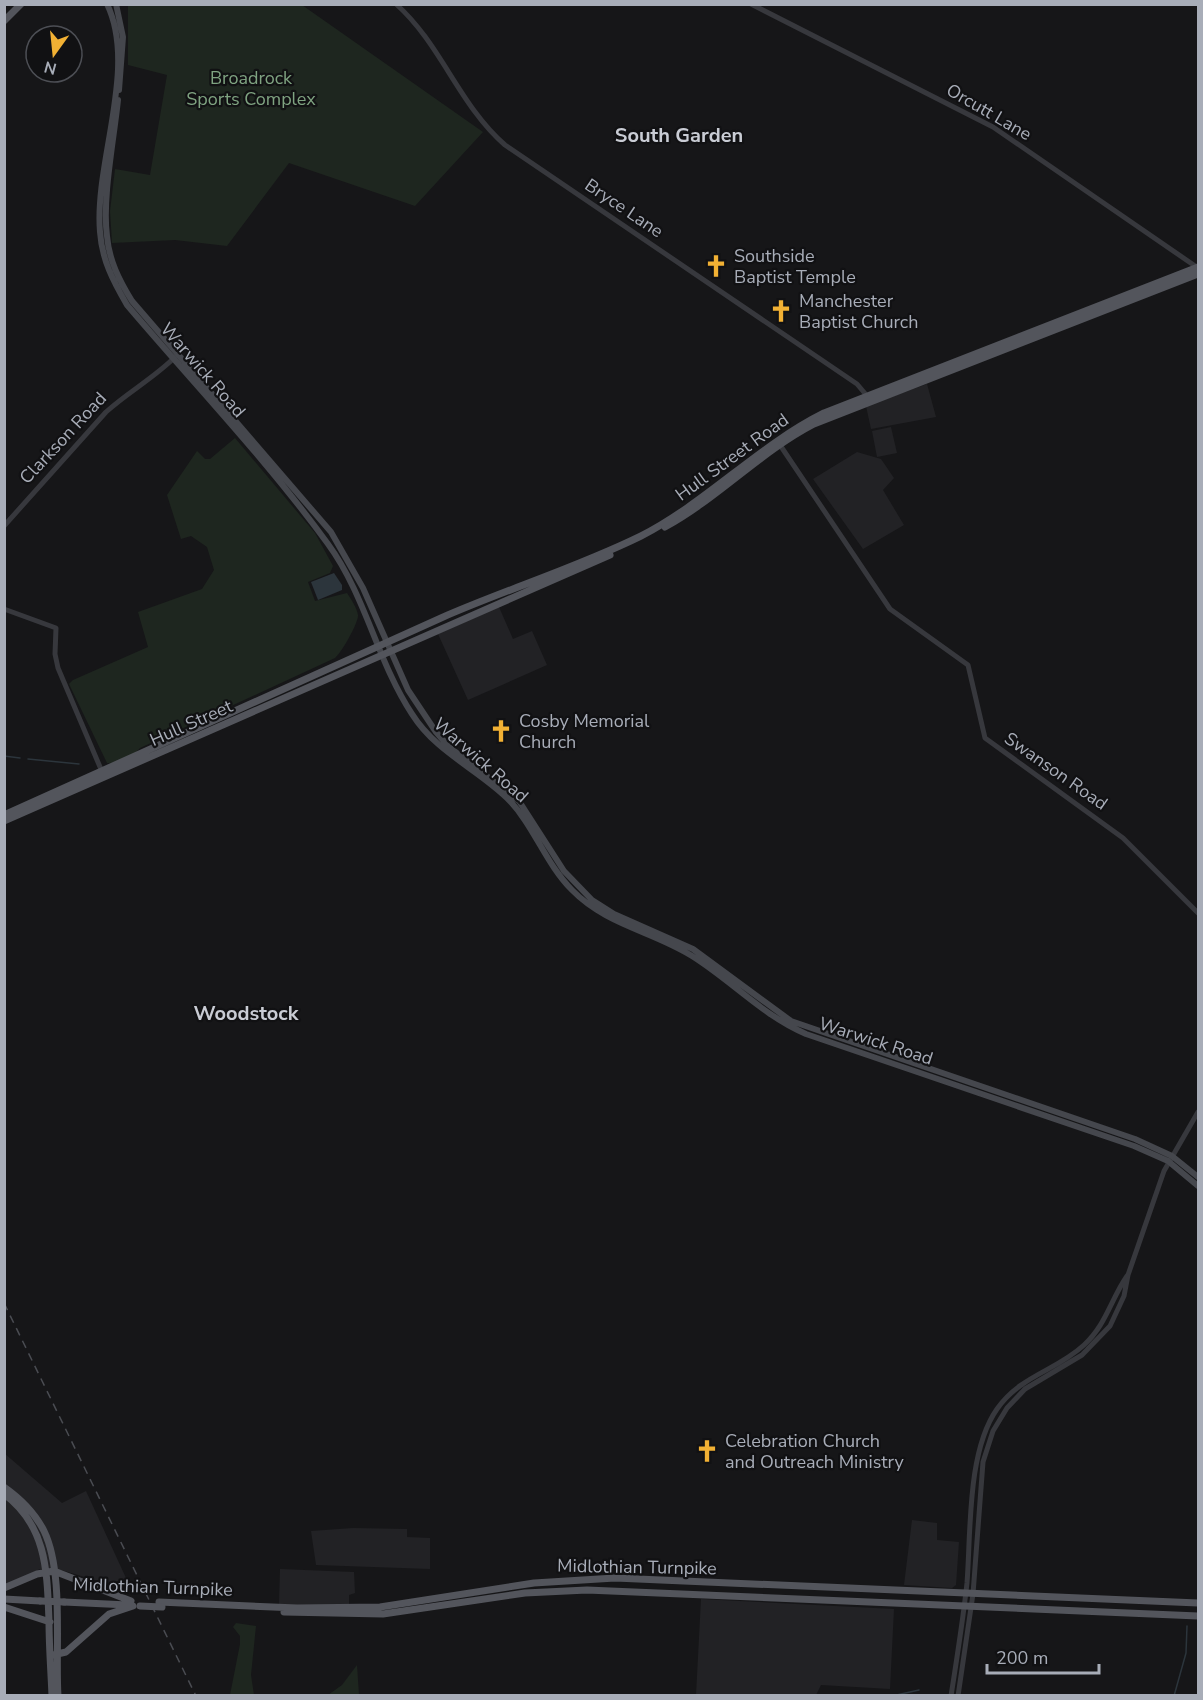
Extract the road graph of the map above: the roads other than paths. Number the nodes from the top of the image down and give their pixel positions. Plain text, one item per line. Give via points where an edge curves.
1 (21, 4) edge
2 (107, 4) edge
3 (116, 4) edge
4 (396, 4) edge
5 (751, 4) edge
6 (4, 21) edge
7 (1198, 269) edge
8 (175, 357) junction
9 (869, 399) junction
10 (779, 443) junction
11 (4, 526) edge
12 (4, 609) edge
13 (387, 642) junction
14 (378, 646) junction
15 (391, 652) junction
16 (382, 656) junction
17 (290, 686) joint
18 (103, 775) junction
19 (4, 815) edge
20 (4, 822) edge
21 (1198, 913) edge
22 (1198, 1112) edge
23 (1170, 1159) junction
24 (1198, 1178) edge
25 (1198, 1186) edge
26 (4, 1487) edge
27 (4, 1494) edge
28 (45, 1559) junction
29 (51, 1571) junction
30 (38, 1574) junction
31 (4, 1588) edge
32 (969, 1594) junction
33 (4, 1597) edge
34 (46, 1600) junction
35 (136, 1603) junction
36 (161, 1604) junction
37 (1198, 1604) edge
38 (4, 1607) edge
39 (968, 1607) junction
40 (1198, 1616) edge
41 (52, 1622) junction
42 (52, 1657) junction
43 (52, 1695) edge
44 (58, 1695) edge
45 (951, 1695) edge
46 (958, 1695) edge

1 - 6 main road
2 - 8 main road, Warwick Road via 118,54 99,214 105,262 127,305
3 - 8 main road, Warwick Road via 123,51 106,235 113,265 132,301
4 - 9 street, Bryce Lane via 426,35 460,94 505,145 857,384
5 - 7 street, Orcutt Lane via 993,127
7 - 9 main road, Hull Street Road
8 - 11 street, Clarkson Road via 156,376 106,412
8 - 13 main road, Warwick Road via 331,532 363,588
8 - 14 main road, Warwick Road via 329,544
9 - 10 main road, Hull Street Road
10 - 13 main road, Hull Street Road via 696,502 639,536
10 - 15 main road, Hull Street Road via 700,506 654,534
10 - 21 street, Swanson Road via 889,608 968,665 986,739 1123,838
12 - 18 street via 56,628 55,654 62,680
13 - 14 main road, Hull Street Road
13 - 15 main road, Warwick Road
14 - 16 main road, Warwick Road
14 - 17 main road, Hull Street Road
15 - 16 main road, Hull Street
15 - 23 main road, Warwick Road via 408,690 436,732 519,801 564,871 603,908 693,949 769,1007 802,1026 1135,1139
16 - 18 main road, Hull Street
16 - 23 main road, Warwick Road via 421,727 450,756 506,797 524,818 563,881 604,916 691,955 793,1029
17 - 18 main road, Hull Street
18 - 19 main road, Hull Street
18 - 20 main road, Hull Street
22 - 23 street
23 - 24 main road, Warwick Road
23 - 25 main road, Warwick Road
23 - 32 street via 1120,1308 1102,1337 1077,1359 1030,1385 1003,1413 986,1449 978,1482
26 - 29 main road via 28,1507 41,1526 47,1538
27 - 28 main road via 33,1524
28 - 29 main road
28 - 30 main road
29 - 30 main road
29 - 34 main road
29 - 35 main road
30 - 31 main road
32 - 36 main road, Midlothian Turnpike via 602,1578 534,1582 380,1607
32 - 37 main road, Midlothian Turnpike
32 - 39 street
33 - 34 main road, Midlothian Turnpike
34 - 35 main road, Midlothian Turnpike, bridge
34 - 41 main road
35 - 36 main road, Midlothian Turnpike
35 - 42 main road via 109,1614 66,1652
36 - 39 main road, Midlothian Turnpike via 369,1615 574,1590
38 - 41 main road
39 - 40 main road, Midlothian Turnpike
39 - 45 street
39 - 46 street
41 - 42 main road
42 - 43 main road
42 - 44 main road

